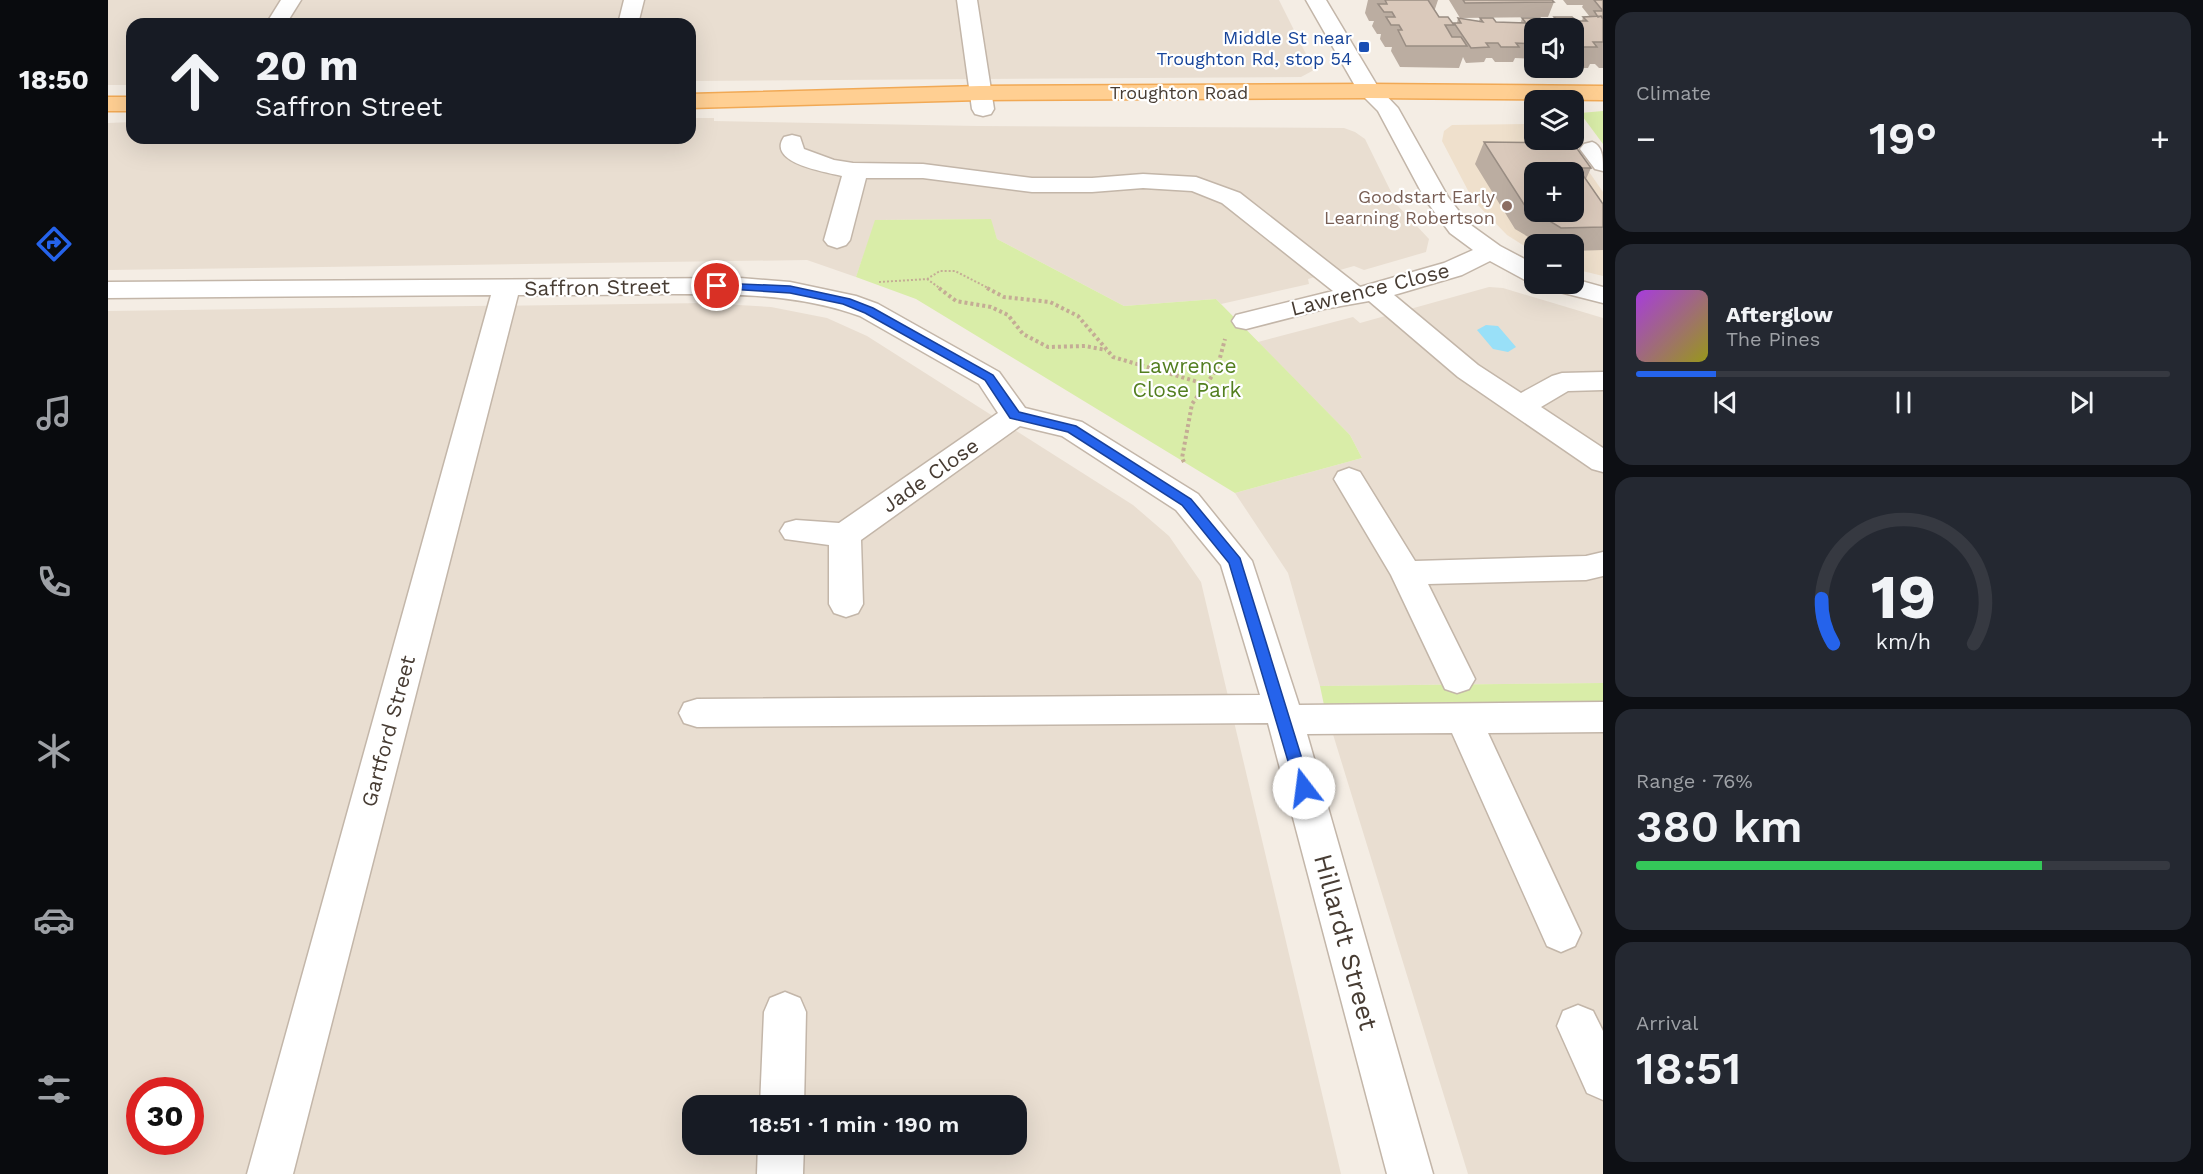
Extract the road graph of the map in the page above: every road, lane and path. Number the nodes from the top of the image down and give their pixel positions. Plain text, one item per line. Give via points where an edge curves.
1 (291, 0) edge
2 (633, 0) edge
3 (967, 0) edge
4 (1316, 0) edge
5 (280, 18) edge
6 (629, 18) edge
7 (1369, 91) junction
8 (1603, 96) edge
9 (1584, 97) edge
10 (696, 101) edge
11 (981, 101) junction
12 (1524, 101) edge
13 (108, 104) edge
14 (126, 104) edge
15 (1387, 108) junction
16 (792, 142) dead end
17 (862, 171) junction
18 (837, 240) dead end
19 (1491, 251) junction
20 (1524, 269) edge
21 (927, 279) junction
22 (506, 289) junction
23 (108, 290) edge
24 (1584, 290) edge
25 (1365, 294) junction
26 (1603, 295) edge
27 (847, 302) junction
28 (1236, 328) joint
29 (1107, 350) junction
30 (1603, 381) edge
31 (1205, 384) junction
32 (1521, 406) junction
33 (1015, 415) junction
34 (1603, 462) edge
35 (1187, 467) dead end
36 (1349, 479) dead end
37 (796, 531) dead end
38 (845, 535) junction
39 (1603, 564) edge
40 (1406, 573) junction
41 (846, 604) dead end
42 (1457, 679) dead end
43 (697, 713) dead end
44 (1283, 715) junction
45 (1603, 717) edge
46 (1463, 718) junction
47 (1561, 933) dead end
48 (785, 1012) dead end
49 (1578, 1026) dead end
50 (1603, 1078) edge
51 (782, 1095) edge
52 (781, 1155) edge
53 (270, 1174) edge
54 (780, 1174) edge
55 (1410, 1174) edge

1 - 5 street
2 - 6 street
3 - 11 street
4 - 7 street
7 - 8 main road, Troughton Road
7 - 11 main road, Troughton Road
7 - 15 street
8 - 9 main road, Troughton Road
10 - 11 main road, Troughton Road
11 - 15 main road, Troughton Road
12 - 15 main road, Troughton Road
13 - 14 main road
15 - 19 street via 1437,199 1459,228
16 - 17 street via 793,153 824,166
17 - 18 street via 852,179
17 - 25 street via 923,171 1032,185 1143,181 1196,184 1231,198
19 - 20 street
19 - 25 street, Lawrence Close via 1453,269
21 - 27 path via 868,283
21 - 29 path via 956,301 1008,315 1023,334 1048,347
21 - 29 path via 940,271 955,271 1005,297 1050,302 1078,316
22 - 23 street, Saffron Street
22 - 27 street, Saffron Street via 740,286 790,290
22 - 53 street, Gartford Street
24 - 26 street
25 - 28 street, Lawrence Close via 1322,301
25 - 32 street
27 - 33 street, Saffron Street via 869,310 989,378
28 - 31 path via 1217,369
29 - 31 path via 1113,357
30 - 32 street via 1562,382
31 - 35 path via 1192,404 1182,458
32 - 34 street
33 - 38 street, Jade Close
33 - 44 street via 1072,429 1187,502 1236,561
36 - 40 street
37 - 38 street
38 - 41 street
39 - 40 street via 1586,568
40 - 42 street
43 - 44 street
44 - 46 street
44 - 55 street, Hillardt Street
45 - 46 street
46 - 47 street
48 - 51 street
49 - 50 street
52 - 54 street

